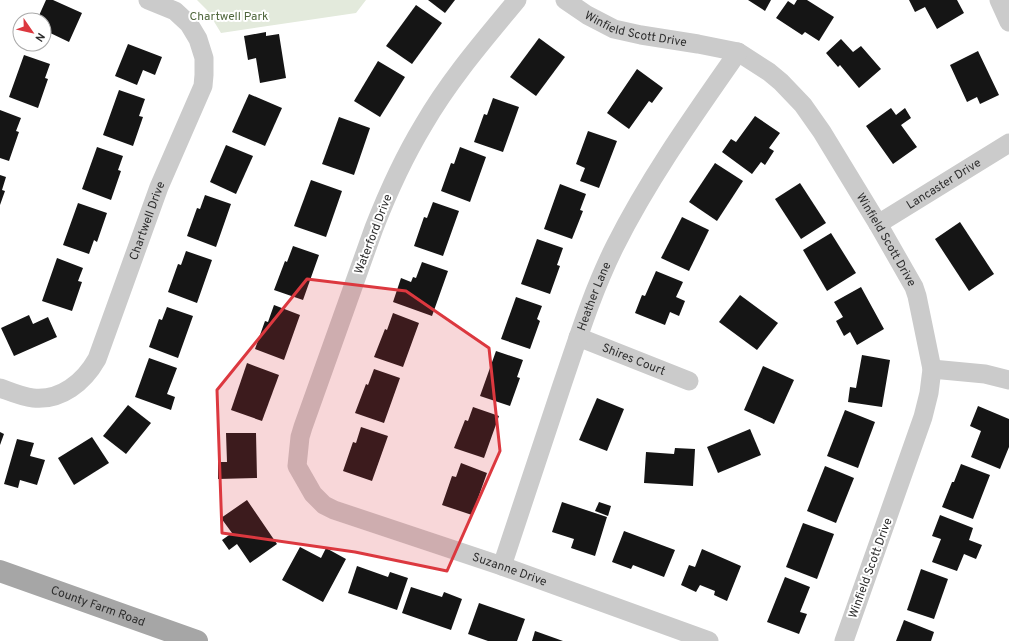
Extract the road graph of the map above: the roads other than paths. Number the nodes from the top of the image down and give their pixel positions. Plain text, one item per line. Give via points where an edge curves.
1 (148, 0) edge
2 (517, 0) edge
3 (565, 0) edge
4 (999, 0) edge
5 (1009, 22) edge
6 (738, 52) junction
7 (1009, 143) edge
8 (878, 224) junction
9 (578, 336) junction
10 (932, 369) junction
11 (1009, 380) edge
12 (689, 381) dead end
13 (0, 388) edge
14 (313, 494) joint
15 (502, 566) junction
16 (0, 571) edge
17 (157, 633) edge
18 (197, 641) edge
19 (709, 641) edge
20 (844, 641) edge

1 - 13 street, Chartwell Drive via 175,11 194,31 204,58 200,93 159,187 91,370 73,387 46,398 21,396
2 - 14 street, Waterford Drive via 451,82 402,162 386,198 300,437 297,466
3 - 6 street, Winfield Scott Drive via 587,15 614,28
4 - 5 street
6 - 8 street, Winfield Scott Drive via 769,72 803,105
6 - 9 street, Heather Lane via 643,193 609,259
7 - 8 street, Lancaster Drive
8 - 10 street, Winfield Scott Drive via 917,296
9 - 12 street, Shires Court
9 - 15 street, Heather Lane
10 - 11 street via 985,374
10 - 20 street, Winfield Scott Drive via 924,417
14 - 15 street, Suzanne Drive via 324,505 334,510
15 - 19 street, Suzanne Drive
16 - 17 main road, County Farm Road
17 - 18 main road, County Farm Road

